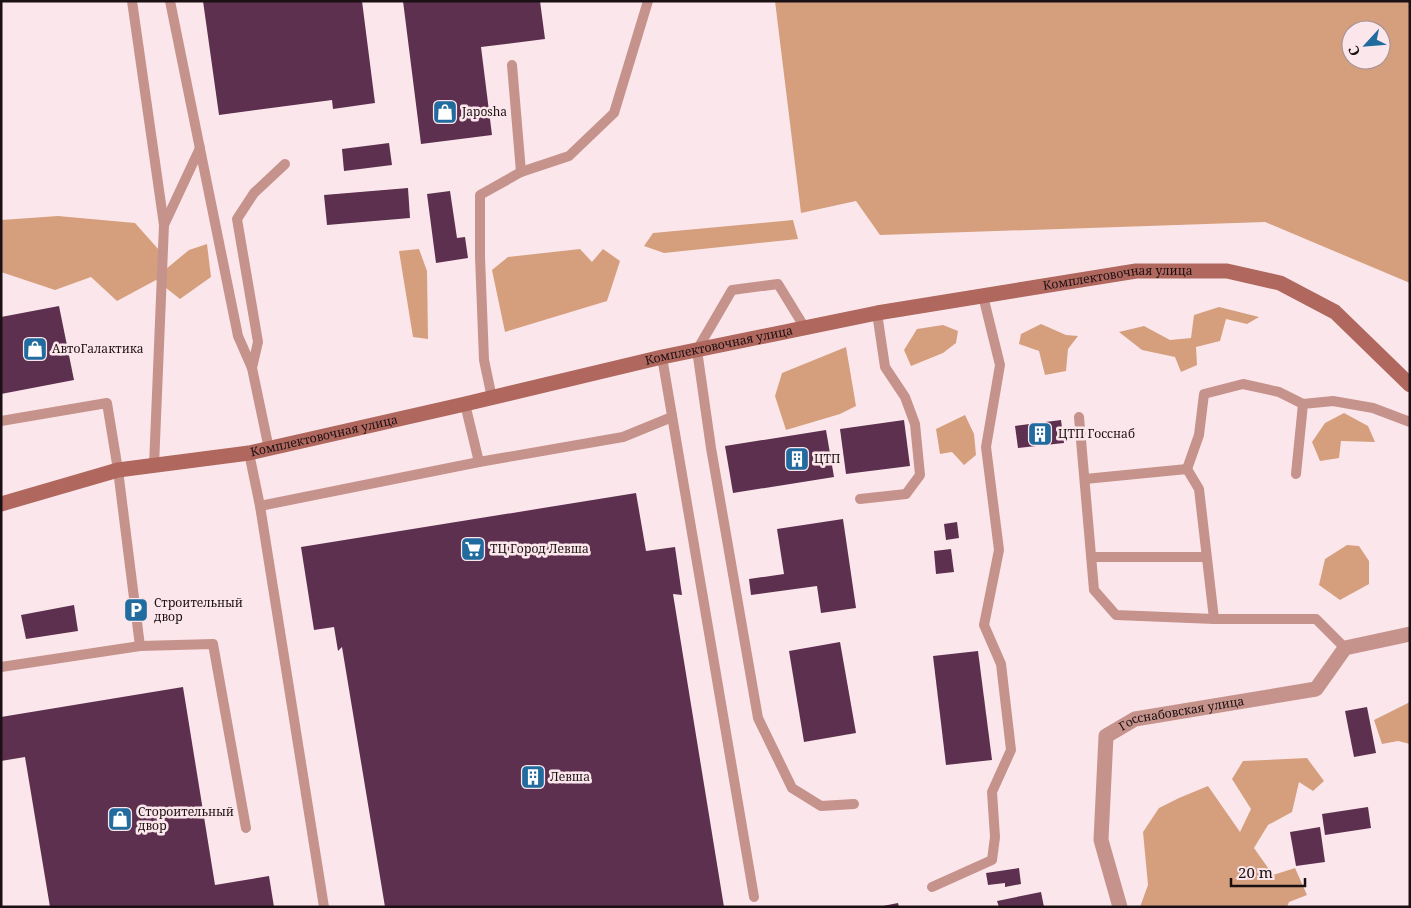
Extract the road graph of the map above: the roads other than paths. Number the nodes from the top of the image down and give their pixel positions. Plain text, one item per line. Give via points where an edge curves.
1 (132, 1) edge
2 (170, 1) edge
3 (648, 1) edge
4 (512, 65) dead end
5 (200, 148) junction
6 (285, 164) dead end
7 (521, 172) junction
8 (164, 225) junction
9 (983, 296) junction
10 (877, 313) junction
11 (805, 328) junction
12 (697, 350) junction
13 (662, 357) junction
14 (252, 368) junction
15 (1410, 386) edge
16 (492, 398) junction
17 (465, 404) junction
18 (1304, 404) junction
19 (672, 417) junction
20 (1079, 417) dead end
21 (1, 421) edge
22 (1410, 422) edge
23 (269, 449) junction
24 (250, 453) junction
25 (480, 462) junction
26 (154, 466) junction
27 (1187, 469) junction
28 (118, 470) junction
29 (1296, 474) dead end
30 (1085, 479) junction
31 (860, 499) dead end
32 (1, 504) edge
33 (260, 506) junction
34 (1092, 557) junction
35 (1206, 557) junction
36 (1214, 619) junction
37 (1410, 634) edge
38 (140, 646) junction
39 (1345, 648) junction
40 (1, 668) edge
41 (854, 804) dead end
42 (246, 828) dead end
43 (932, 888) dead end
44 (754, 897) dead end
45 (324, 907) edge
46 (1120, 907) edge

1 - 8 lane
2 - 5 lane
3 - 7 lane via 614,113 569,156
4 - 7 lane
5 - 8 lane
5 - 14 lane via 238,336
6 - 14 lane via 254,193 237,219 258,342
7 - 16 lane via 480,195 484,360
8 - 26 lane
9 - 10 street, Комплектовочная улица
9 - 15 street, Комплектовочная улица via 1136,271 1226,271 1280,283 1335,312
9 - 43 lane via 1000,365 986,447 998,550 984,626 1001,664 1011,750 992,792 995,837 992,860
10 - 11 street, Комплектовочная улица
10 - 31 lane via 885,366 905,397 915,424 920,475 906,494
11 - 12 street, Комплектовочная улица
11 - 12 lane via 778,284 732,290
12 - 13 street, Комплектовочная улица
12 - 41 lane via 758,718 792,788 821,806
13 - 16 street, Комплектовочная улица
13 - 19 lane
14 - 23 lane
16 - 17 street, Комплектовочная улица
17 - 23 street, Комплектовочная улица
17 - 25 lane
18 - 22 lane via 1333,401 1357,405
18 - 27 lane via 1279,392 1243,384 1204,394 1199,435
18 - 29 lane
19 - 25 lane via 623,437
19 - 44 lane
20 - 30 lane
21 - 28 lane via 107,403
23 - 24 street, Комплектовочная улица
24 - 26 street, Комплектовочная улица
24 - 33 lane
25 - 33 lane
26 - 28 street, Комплектовочная улица
27 - 30 lane
27 - 35 lane via 1199,489
28 - 32 street, Комплектовочная улица
28 - 38 lane
30 - 34 lane
33 - 45 lane
34 - 35 lane
34 - 36 lane via 1094,590 1116,614
35 - 36 lane
36 - 39 lane via 1316,619
37 - 39 street
38 - 40 lane
38 - 42 lane via 213,644
39 - 46 street, Госснабовская улица via 1316,689 1135,719 1106,736 1101,840

